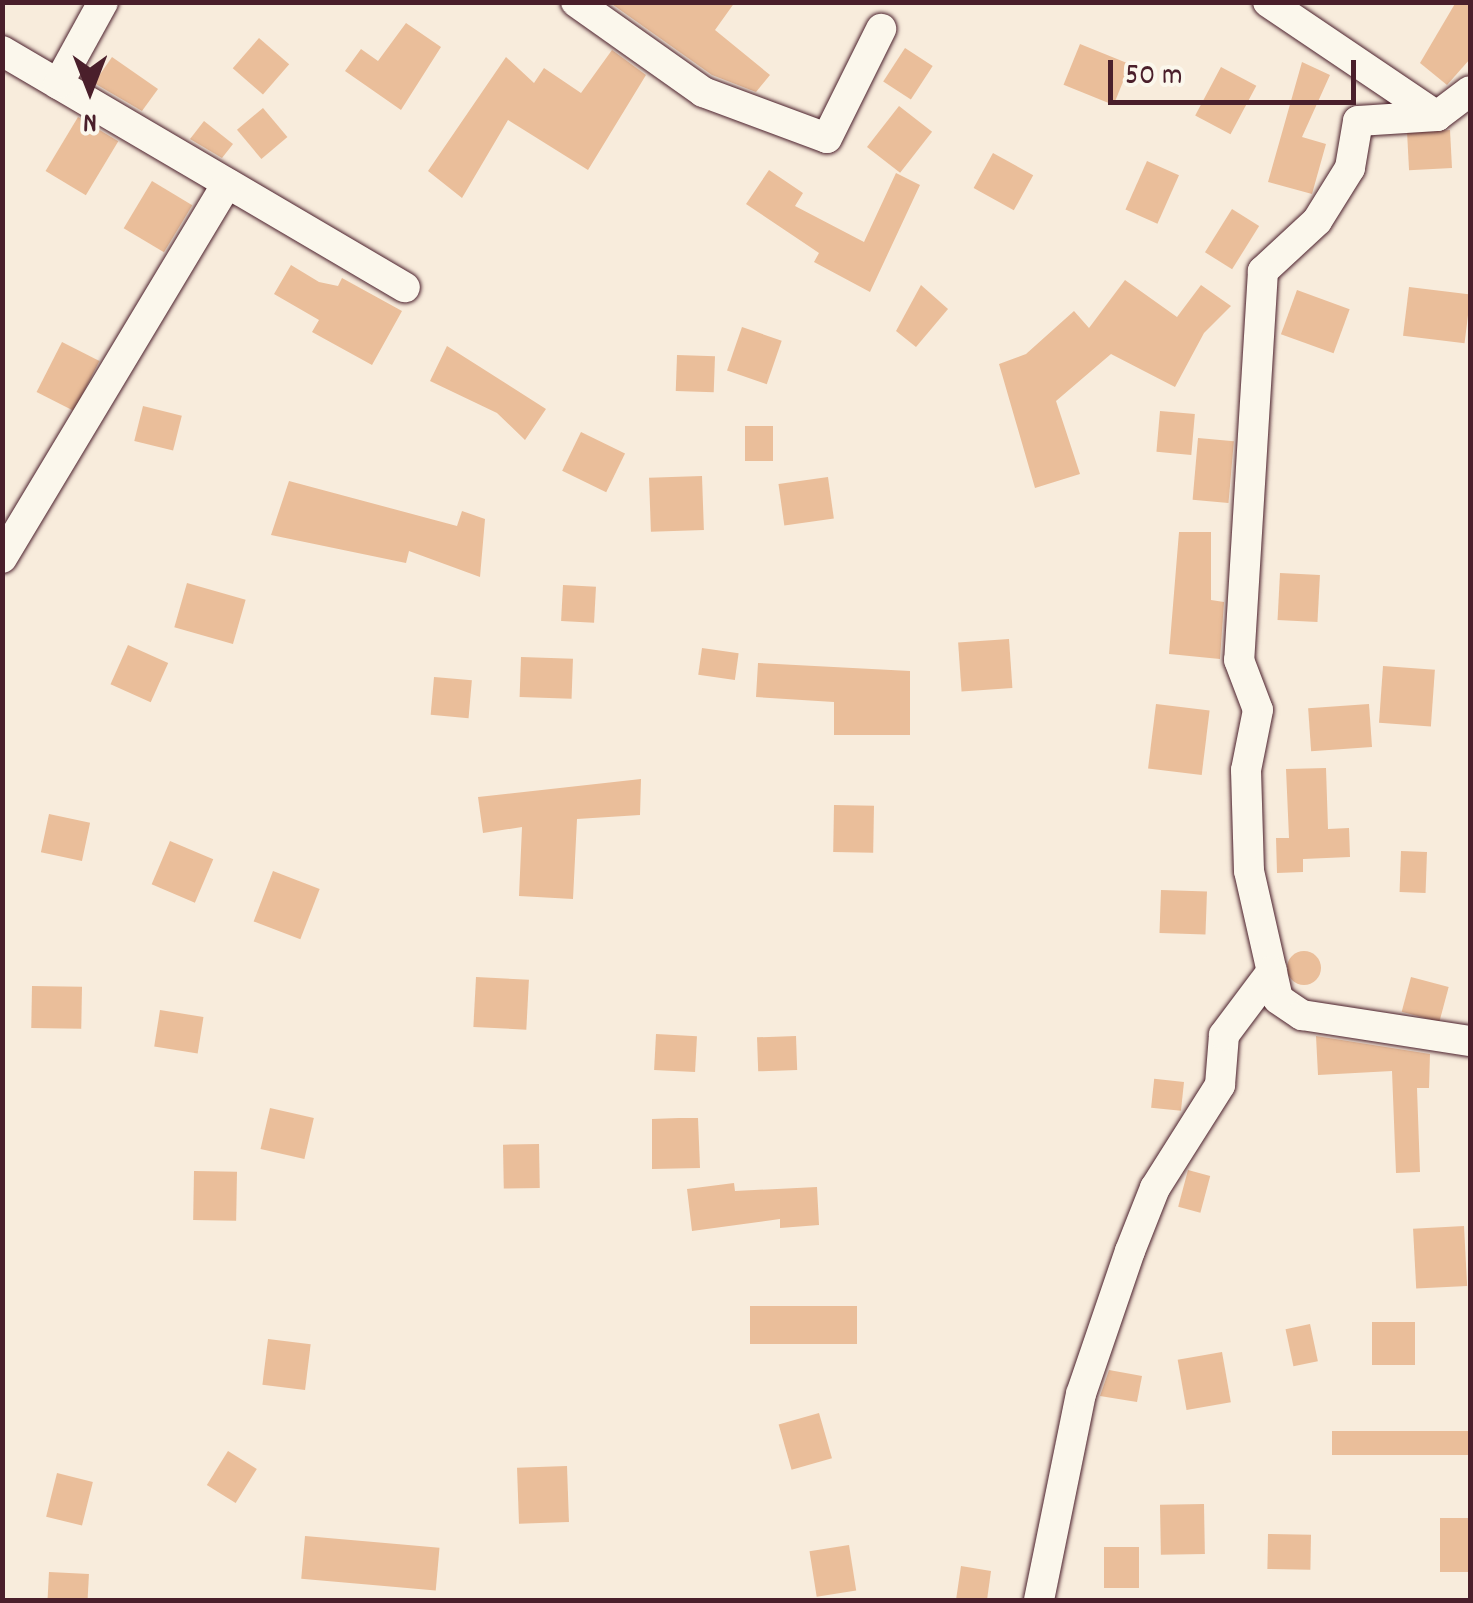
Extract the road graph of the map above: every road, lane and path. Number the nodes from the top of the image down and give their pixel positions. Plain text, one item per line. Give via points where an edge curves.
1 (104, 2) edge
2 (576, 2) edge
3 (1268, 2) edge
4 (882, 30) dead end
5 (2, 51) edge
6 (58, 84) junction
7 (1470, 90) edge
8 (1437, 116) junction
9 (227, 183) junction
10 (405, 287) dead end
11 (2, 558) edge
12 (1272, 971) junction
13 (1470, 1041) edge
14 (1039, 1600) edge

1 - 6 street
2 - 4 street via 703,92 827,138
3 - 8 street
5 - 6 street
6 - 9 street
7 - 8 street
8 - 12 street via 1358,121 1350,168 1318,221 1263,271 1239,660 1258,710 1246,770 1249,872
9 - 10 street
9 - 11 street
12 - 13 street via 1278,999 1302,1014
12 - 14 street via 1224,1035 1220,1085 1155,1188 1130,1250 1081,1394

